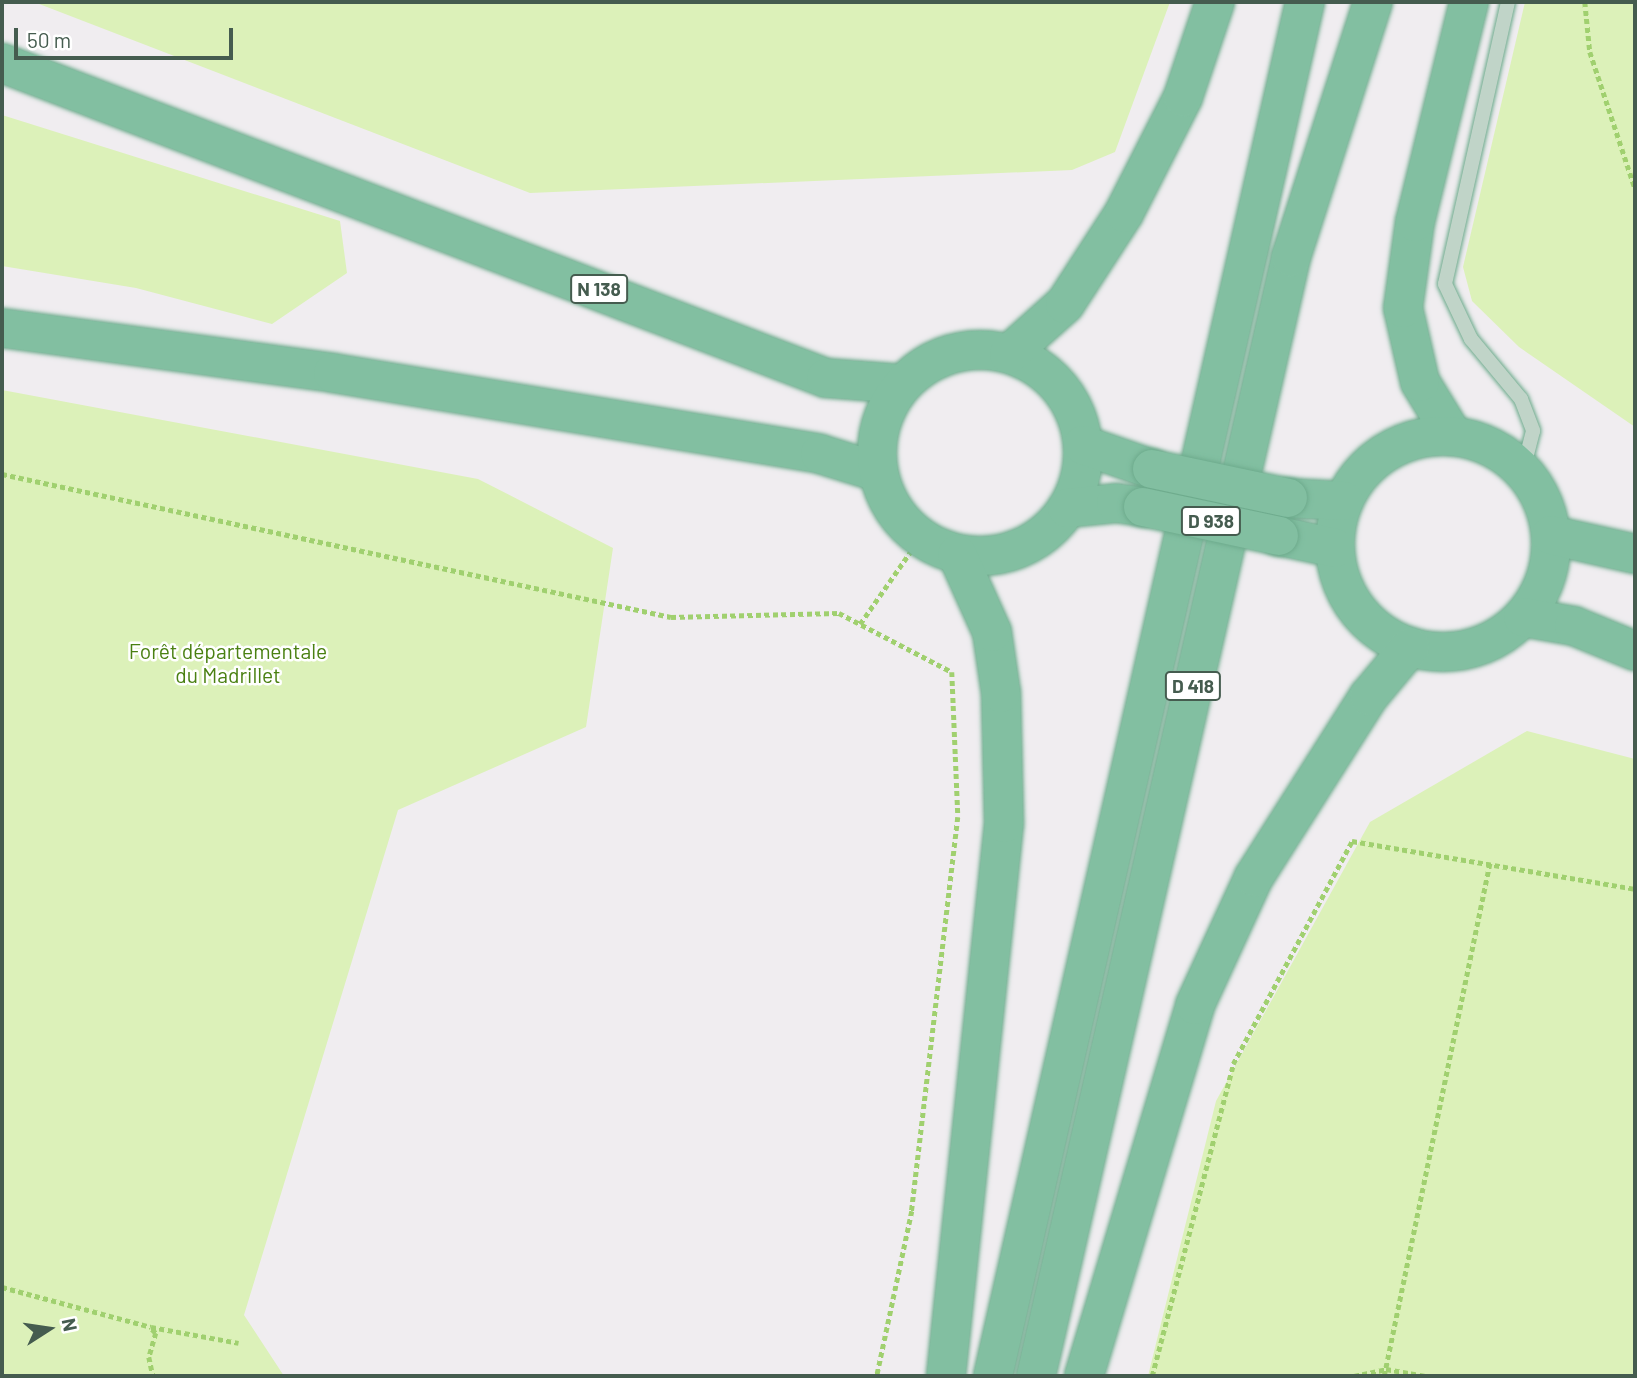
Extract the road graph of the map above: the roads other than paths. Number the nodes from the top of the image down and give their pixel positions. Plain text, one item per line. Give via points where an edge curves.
1 (1215, 2) edge
2 (1305, 2) edge
3 (1373, 2) edge
4 (1469, 2) edge
5 (1508, 2) edge
6 (2, 63) edge
7 (2, 328) edge
8 (1009, 354) junction
9 (903, 384) junction
10 (1453, 436) junction
11 (1083, 444) junction
12 (1523, 471) junction
13 (878, 472) junction
14 (1344, 501) junction
15 (1067, 508) junction
16 (1551, 535) junction
17 (1335, 548) junction
18 (957, 554) junction
19 (1635, 554) edge
20 (1523, 617) junction
21 (1410, 647) junction
22 (1635, 652) edge
23 (946, 1376) edge
24 (993, 1376) edge
25 (1036, 1376) edge
26 (1084, 1376) edge

1 - 8 highway via 1183,97 1124,213 1065,304
2 - 24 highway, D 418
3 - 25 highway, D 418 via 1291,257
4 - 10 highway via 1415,222 1403,308 1420,382
5 - 12 lane via 1446,284 1471,339 1521,399 1533,431
6 - 9 highway, N 138 via 826,378
7 - 13 highway via 333,373 820,454
8 - 9 highway via 981,349 952,353 925,365
8 - 11 highway via 1037,367 1060,388 1075,415
9 - 13 highway via 886,410 877,441
10 - 12 highway via 1503,453
10 - 14 highway via 1419,438 1388,450 1362,472
11 - 14 highway, D 938, bridge via 1152,469 1288,498
11 - 15 highway via 1080,478
12 - 16 highway via 1542,500
13 - 18 highway via 901,520 920,538
14 - 17 highway
15 - 17 highway, D 938, bridge via 1116,503 1143,507
15 - 18 highway via 1041,536 1007,553
16 - 19 highway
16 - 20 highway via 1550,565 1540,593
17 - 21 highway via 1342,580 1357,609 1381,632
18 - 23 highway via 992,632 1000,693 1004,823
20 - 21 highway via 1499,637 1471,649 1441,652
20 - 22 highway via 1574,626
21 - 26 highway via 1369,696 1254,877 1195,1005

